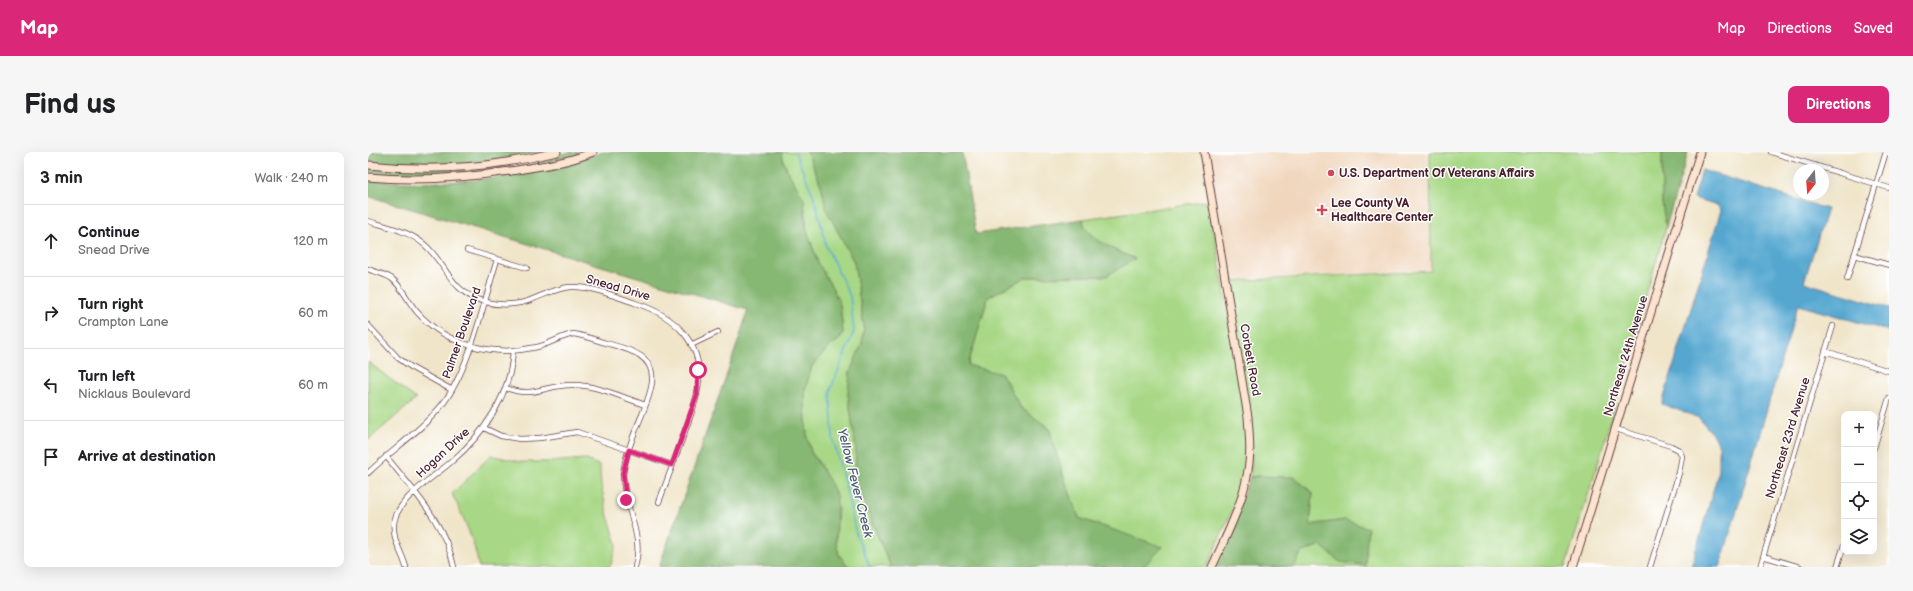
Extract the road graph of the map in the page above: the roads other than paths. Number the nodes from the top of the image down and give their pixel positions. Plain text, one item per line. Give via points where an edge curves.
1 (557, 152) edge
2 (594, 152) edge
3 (1204, 152) edge
4 (1700, 152) edge
5 (1770, 152) edge
6 (1886, 152) edge
7 (533, 157) junction
8 (368, 165) edge
9 (535, 167) junction
10 (368, 177) edge
11 (1876, 184) junction
12 (1889, 188) edge
13 (368, 221) edge
14 (467, 250) dead end
15 (1854, 255) junction
16 (497, 260) junction
17 (1889, 265) edge
18 (527, 268) dead end
19 (368, 269) edge
20 (1847, 279) dead end
21 (484, 302) junction
22 (368, 325) edge
23 (1833, 326) dead end
24 (718, 332) dead end
25 (691, 345) junction
26 (470, 346) junction
27 (513, 350) junction
28 (1825, 351) junction
29 (1889, 371) edge
30 (506, 388) junction
31 (452, 390) junction
32 (1889, 398) edge
33 (645, 405) junction
34 (484, 428) junction
35 (1616, 429) junction
36 (1874, 447) edge
37 (629, 450) junction
38 (386, 456) junction
39 (672, 465) junction
40 (368, 473) edge
41 (416, 492) junction
42 (659, 502) dead end
43 (1841, 554) edge
44 (1764, 556) junction
45 (406, 567) edge
46 (454, 567) edge
47 (635, 567) edge
48 (1212, 567) edge
49 (1573, 567) edge
50 (1650, 567) edge
51 (1760, 567) edge
52 (1800, 567) edge
53 (1837, 567) edge

1 - 7 street
2 - 9 street
3 - 48 street, Corbett Road via 1250,438 1249,463 1242,496
4 - 35 street, Northeast 24th Avenue
5 - 11 street
6 - 11 street
7 - 8 street via 454,167 406,168
7 - 9 street
9 - 10 street via 442,180
11 - 12 street
11 - 15 street
13 - 21 street, Snead Drive via 403,232 420,242 434,256 451,281
14 - 16 street
15 - 17 street
15 - 20 street
16 - 18 street
16 - 21 street, Palmer Boulevard
19 - 26 street via 396,282 416,311 431,325
21 - 25 street, Snead Drive via 513,304 562,288 590,289 662,313 681,330
21 - 26 street, Palmer Boulevard
22 - 31 street via 398,358 414,370
23 - 28 street, Northeast 23rd Avenue
24 - 25 street
25 - 39 street, Snead Drive via 698,363 698,389
26 - 27 street
26 - 31 street, Palmer Boulevard
27 - 30 street, Hogan Drive via 512,369
27 - 33 street via 538,347 574,334 632,350 647,361 652,373 651,387
28 - 29 street
28 - 44 street, Northeast 23rd Avenue
30 - 33 street via 528,393 564,385 582,385
30 - 34 street, Hogan Drive
31 - 38 street, Palmer Boulevard via 432,416
32 - 36 street
33 - 37 street
34 - 37 street via 501,436 520,439 576,432
34 - 41 street, Hogan Drive via 456,458
35 - 49 street, Northeast 24th Avenue
35 - 50 street via 1671,446 1679,450 1682,456
37 - 39 street
37 - 47 street via 624,466 623,487 638,537
38 - 40 street, Palmer Boulevard
38 - 41 street
39 - 42 street, Snead Drive
41 - 45 street, Hogan Drive via 401,506 394,523 395,538
41 - 46 street via 440,527
43 - 53 street
44 - 51 street, Northeast 23rd Avenue
44 - 52 street

